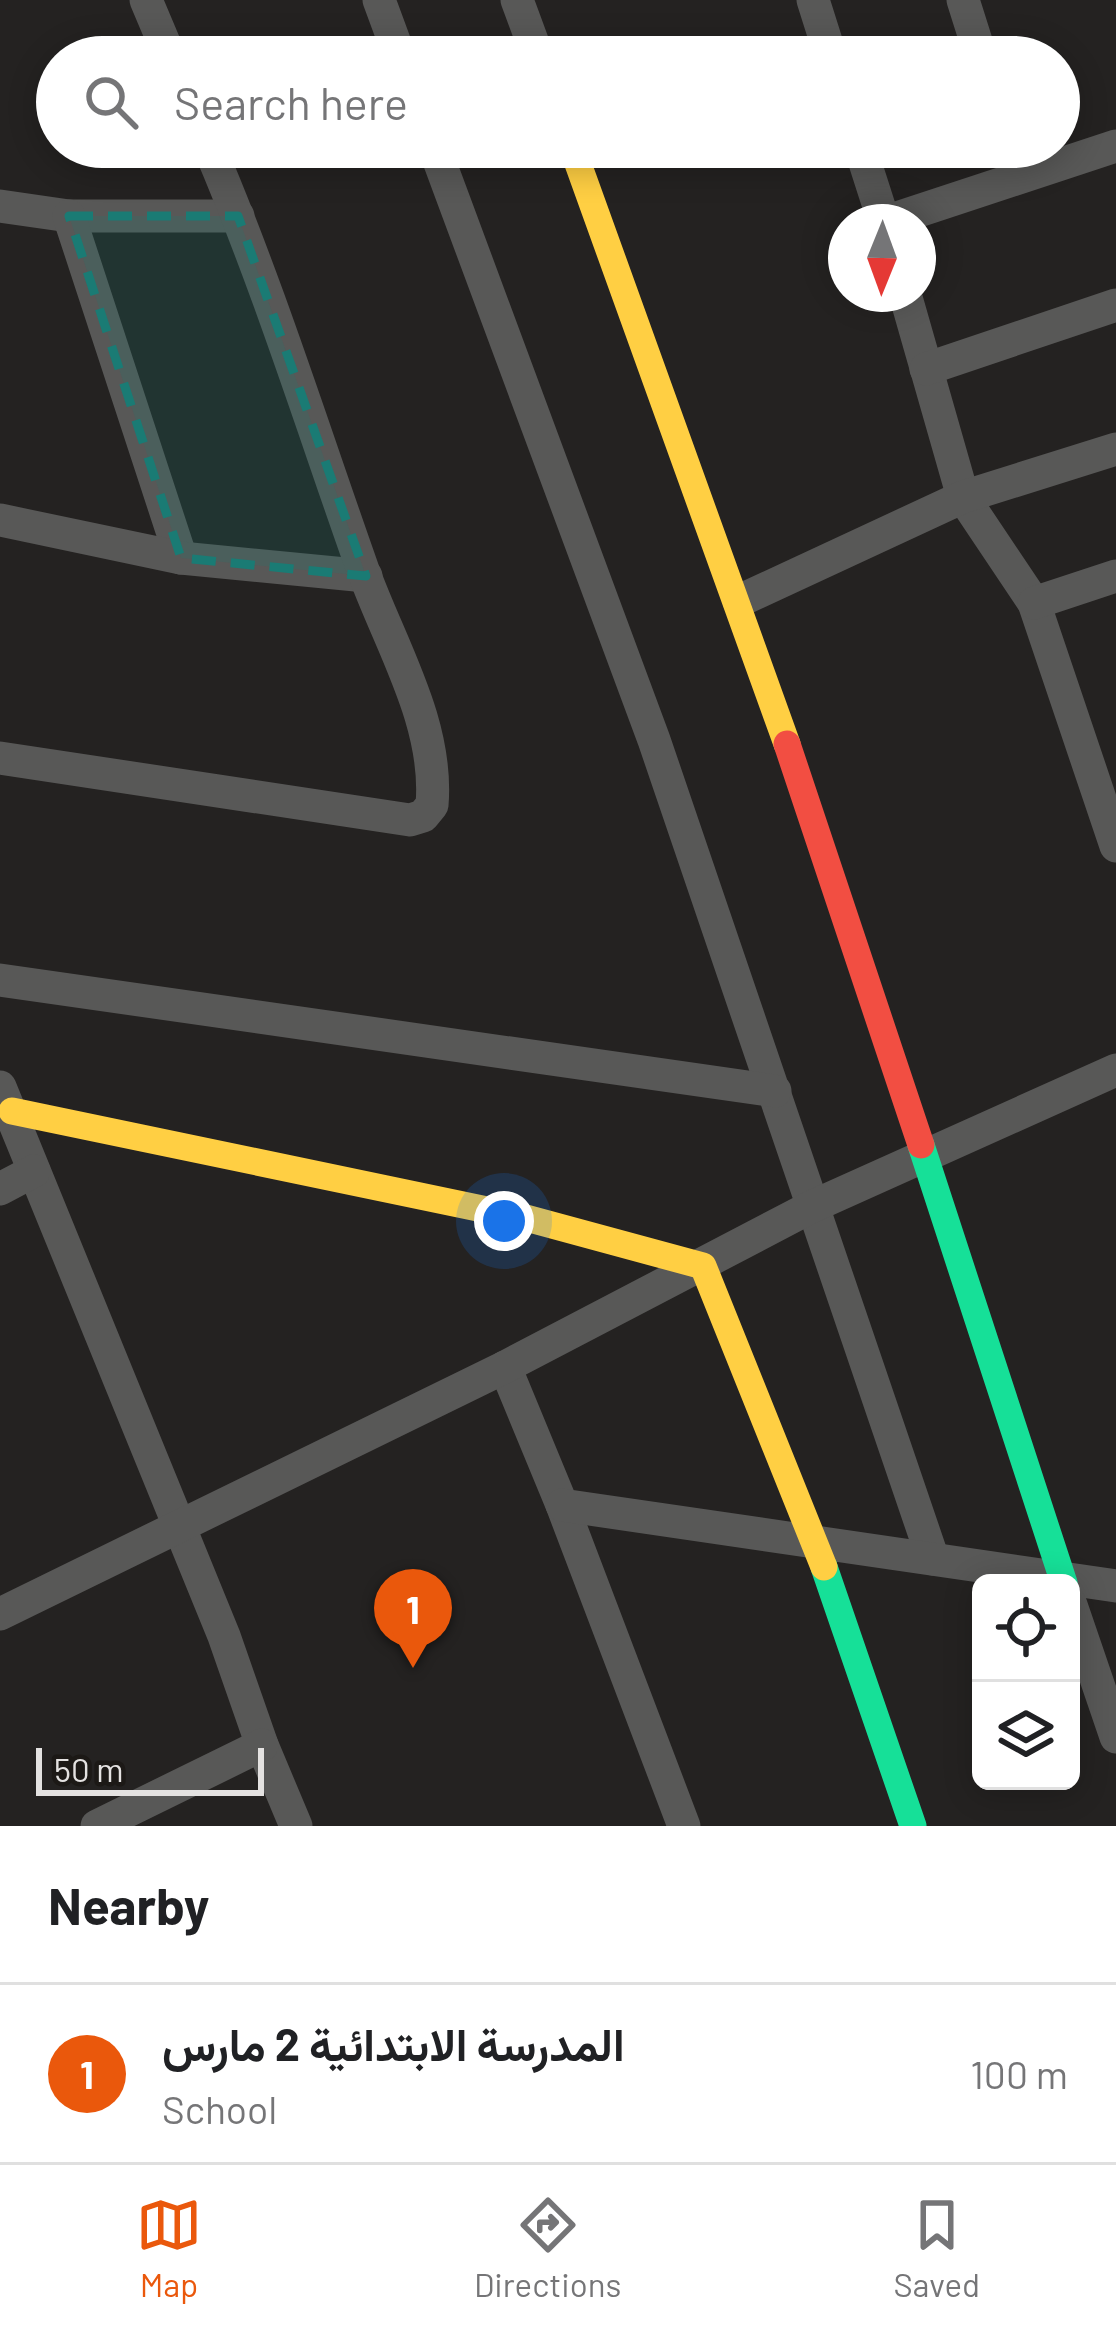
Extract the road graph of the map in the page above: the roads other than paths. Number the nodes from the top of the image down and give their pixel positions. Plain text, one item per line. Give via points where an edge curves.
1 (146, 0) edge
2 (379, 0) edge
3 (517, 0) edge
4 (813, 0) edge
5 (963, 0) edge
6 (161, 36) edge
7 (392, 36) edge
8 (530, 36) edge
9 (825, 36) edge
10 (974, 36) edge
11 (1116, 146) edge
12 (1080, 152) edge
13 (217, 168) edge
14 (442, 168) edge
15 (580, 168) edge
16 (867, 168) edge
17 (1003, 168) edge
18 (879, 204) edge
19 (924, 204) edge
20 (0, 206) edge
21 (69, 216) junction
22 (238, 216) junction
23 (1116, 304) edge
24 (910, 312) edge
25 (926, 369) junction
26 (1116, 448) edge
27 (963, 497) junction
28 (0, 520) edge
29 (181, 558) junction
30 (366, 576) junction
31 (1116, 576) edge
32 (739, 601) junction
33 (1034, 603) junction
34 (0, 758) edge
35 (1116, 846) edge
36 (0, 980) edge
37 (1116, 1070) edge
38 (776, 1091) junction
39 (6, 1099) edge
40 (922, 1155) junction
41 (34, 1171) junction
42 (0, 1189) edge
43 (811, 1207) junction
44 (703, 1266) junction
45 (505, 1367) junction
46 (562, 1504) junction
47 (179, 1526) junction
48 (815, 1541) junction
49 (934, 1558) junction
50 (1002, 1574) edge
51 (1060, 1574) edge
52 (1116, 1586) edge
53 (1080, 1588) edge
54 (0, 1614) edge
55 (1080, 1633) edge
56 (1116, 1737) edge
57 (262, 1745) junction
58 (97, 1826) edge
59 (296, 1826) edge
60 (684, 1826) edge
61 (914, 1826) edge

1 - 6 street
2 - 7 street
3 - 8 street
4 - 9 street
5 - 10 street
11 - 12 street
13 - 22 street
14 - 38 street
15 - 32 street
16 - 18 street
17 - 19 street
20 - 21 street
21 - 22 street
21 - 29 street
22 - 30 street
23 - 25 street
24 - 25 street
25 - 27 street
26 - 27 street
27 - 32 street
27 - 33 street
28 - 29 street
29 - 30 street
30 - 34 street via 425,728 434,791 423,816
31 - 33 street
32 - 40 street
33 - 35 street
36 - 38 street
37 - 40 street
38 - 43 street
39 - 41 street
39 - 44 street
40 - 43 street
40 - 51 street
41 - 42 street
41 - 47 street
43 - 44 street
43 - 49 street
44 - 45 street
44 - 48 street
45 - 46 street
45 - 47 street
46 - 48 street
46 - 60 street
47 - 54 street
47 - 57 street
48 - 49 street
48 - 61 street
49 - 50 street
52 - 53 street
55 - 56 street
57 - 58 street
57 - 59 street

